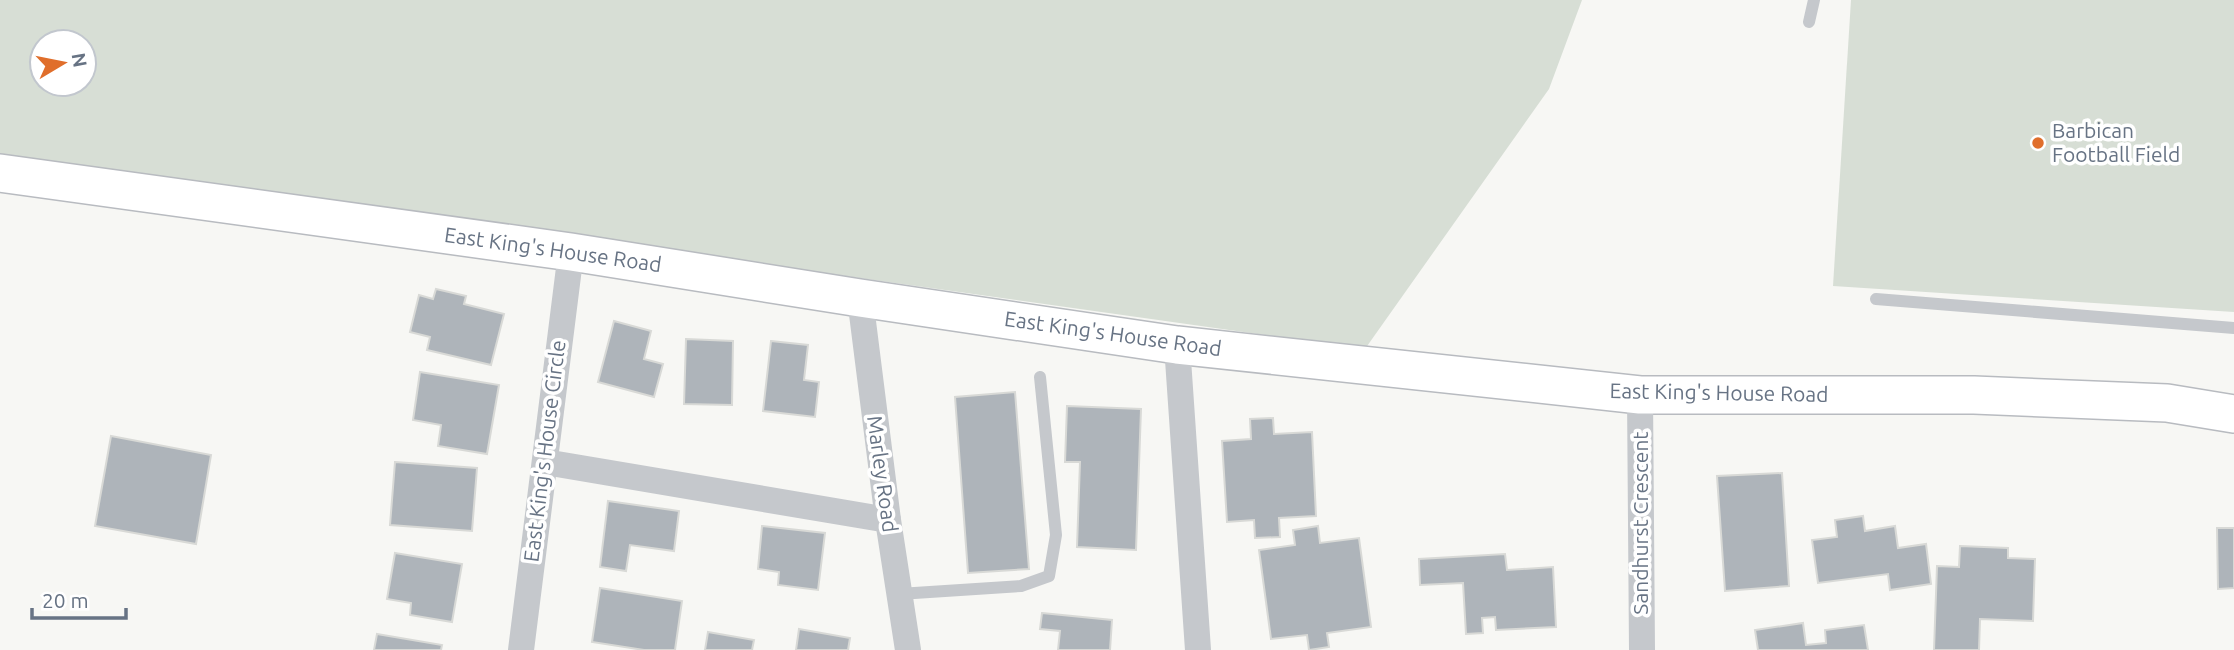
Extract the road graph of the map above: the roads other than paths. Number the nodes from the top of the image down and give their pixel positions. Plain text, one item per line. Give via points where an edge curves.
1 (1814, 0) edge
2 (1809, 22) dead end
3 (0, 173) edge
4 (571, 252) junction
5 (860, 298) junction
6 (1876, 299) dead end
7 (2234, 328) edge
8 (1177, 345) junction
9 (1040, 377) dead end
10 (1640, 396) junction
11 (2234, 414) edge
12 (545, 462) junction
13 (888, 520) junction
14 (899, 593) junction
15 (521, 650) edge
16 (908, 650) edge
17 (1198, 650) edge
18 (1642, 650) edge

1 - 2 lane
3 - 4 main road, East King's House Road
4 - 5 main road, East King's House Road
4 - 12 street, East King's House Circle
5 - 8 main road, East King's House Road
5 - 13 street, Marley Road
6 - 7 lane
8 - 10 main road, East King's House Road
8 - 17 street
9 - 14 lane via 1056,535 1049,576 1021,586
10 - 11 main road, East King's House Road via 1974,395 2167,403
10 - 18 street, Sandhurst Crescent
12 - 13 street
12 - 15 street, East King's House Circle
13 - 14 street, Marley Road
14 - 16 street, Marley Road

